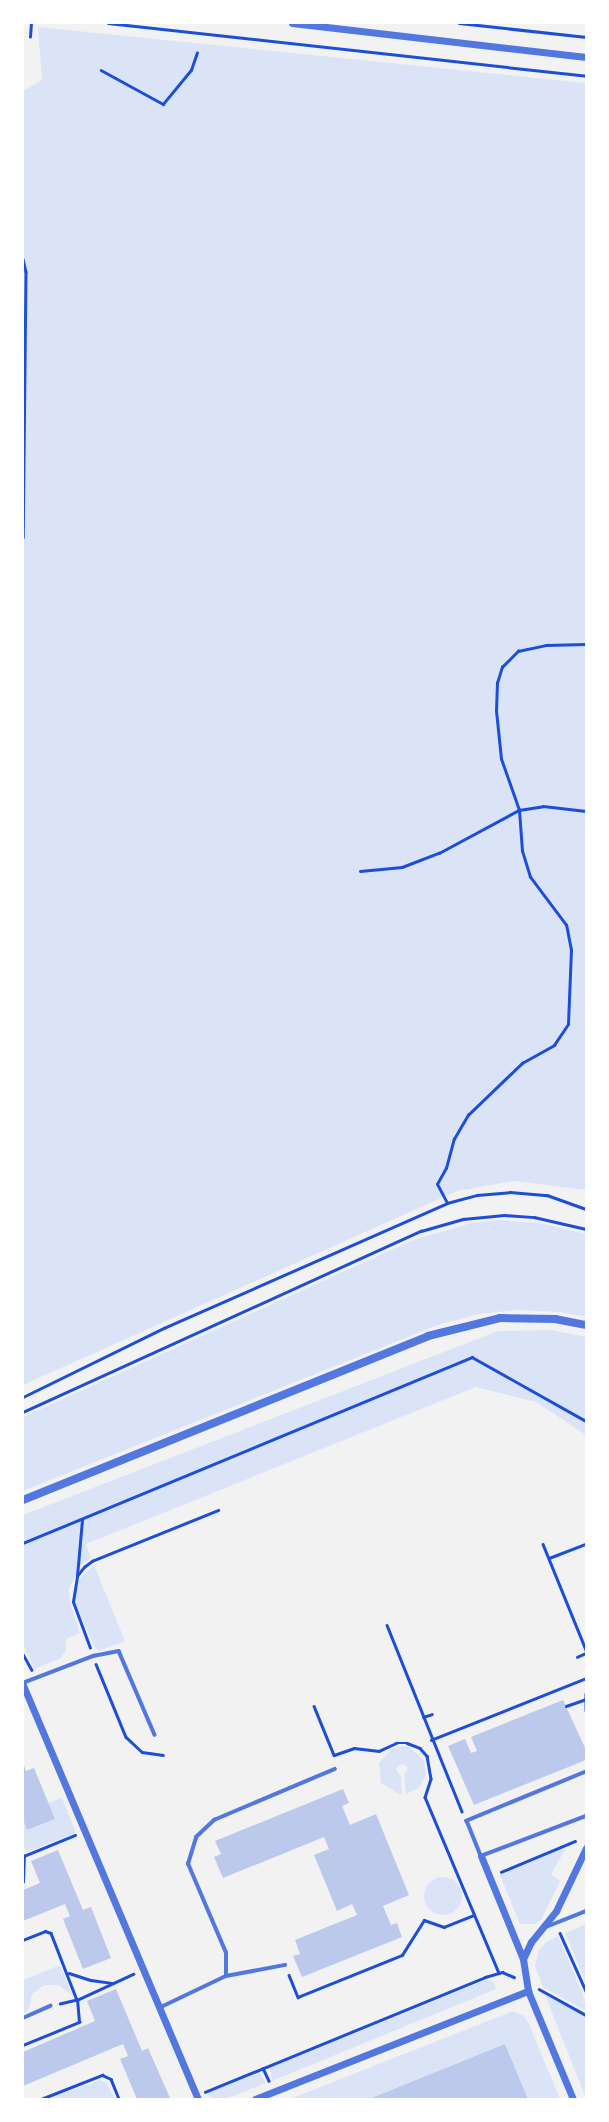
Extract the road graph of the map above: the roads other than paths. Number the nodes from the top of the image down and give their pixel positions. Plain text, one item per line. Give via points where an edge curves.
1 (292, 23) edge
2 (341, 25) edge
3 (586, 57) edge
4 (586, 1325) edge
5 (23, 1500) edge
6 (23, 1684) edge
7 (155, 1735) dead end
8 (335, 1769) dead end
9 (586, 1772) edge
10 (586, 1816) edge
11 (586, 1848) edge
12 (481, 1856) junction
13 (586, 1911) edge
14 (545, 1928) junction
15 (523, 1959) junction
16 (285, 1965) road end
17 (226, 1976) junction
18 (528, 1987) junction
19 (50, 2006) road end
20 (159, 2008) junction
21 (23, 2018) edge
22 (197, 2097) edge
23 (255, 2099) edge
24 (573, 2099) edge

1 - 2 street
2 - 3 street
4 - 5 street via 544,1318 500,1318 437,1333
6 - 7 lane via 93,1656 119,1651
6 - 20 street
8 - 17 lane via 214,1820 196,1837 188,1864 226,1953
9 - 12 lane via 467,1821
10 - 12 lane
11 - 14 street
12 - 15 street
13 - 14 lane
14 - 15 street
15 - 18 street
16 - 17 lane
17 - 20 lane
18 - 23 street
18 - 24 street
19 - 21 lane
20 - 22 street

